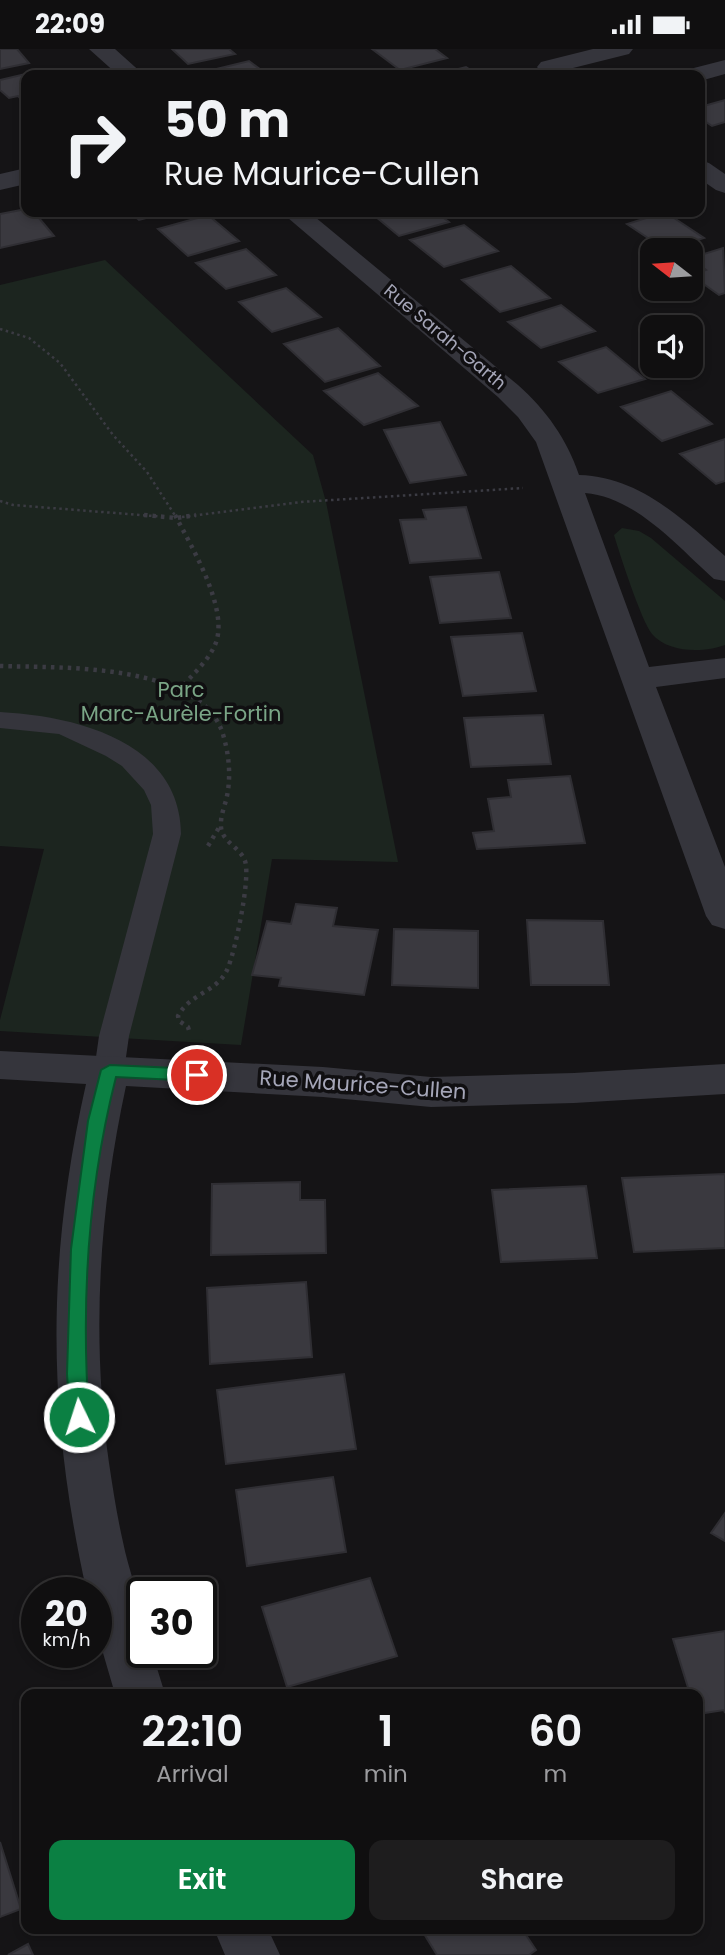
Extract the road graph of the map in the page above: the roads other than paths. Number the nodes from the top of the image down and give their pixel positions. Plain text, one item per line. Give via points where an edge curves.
1 (101, 49) edge
2 (621, 49) edge
3 (547, 66) edge
4 (725, 67) edge
5 (126, 70) edge
6 (705, 72) edge
7 (705, 171) edge
8 (21, 177) edge
9 (0, 182) edge
10 (725, 185) edge
11 (300, 217) edge
12 (567, 484) junction
13 (725, 572) edge
14 (725, 668) edge
15 (636, 679) junction
16 (0, 720) edge
17 (725, 916) edge
18 (0, 1065) edge
19 (110, 1070) junction
20 (725, 1079) edge
21 (138, 1689) edge
22 (242, 1934) edge
23 (253, 1955) edge

1 - 5 street
2 - 3 street
4 - 6 street
7 - 10 street
8 - 9 street
11 - 12 street, Rue Sarah-Garth via 520,401 556,450
12 - 13 street via 620,491
12 - 15 street, Rue Sarah-Garth
14 - 15 street
15 - 17 street, Rue Sarah-Garth
16 - 19 lane via 47,723 98,741 134,764 165,804 167,834 114,1036
18 - 19 street, Rue Maurice-Cullen
19 - 20 street, Rue Maurice-Cullen via 430,1093
19 - 21 street via 96,1121 84,1201 77,1374 83,1459 99,1546
22 - 23 street

